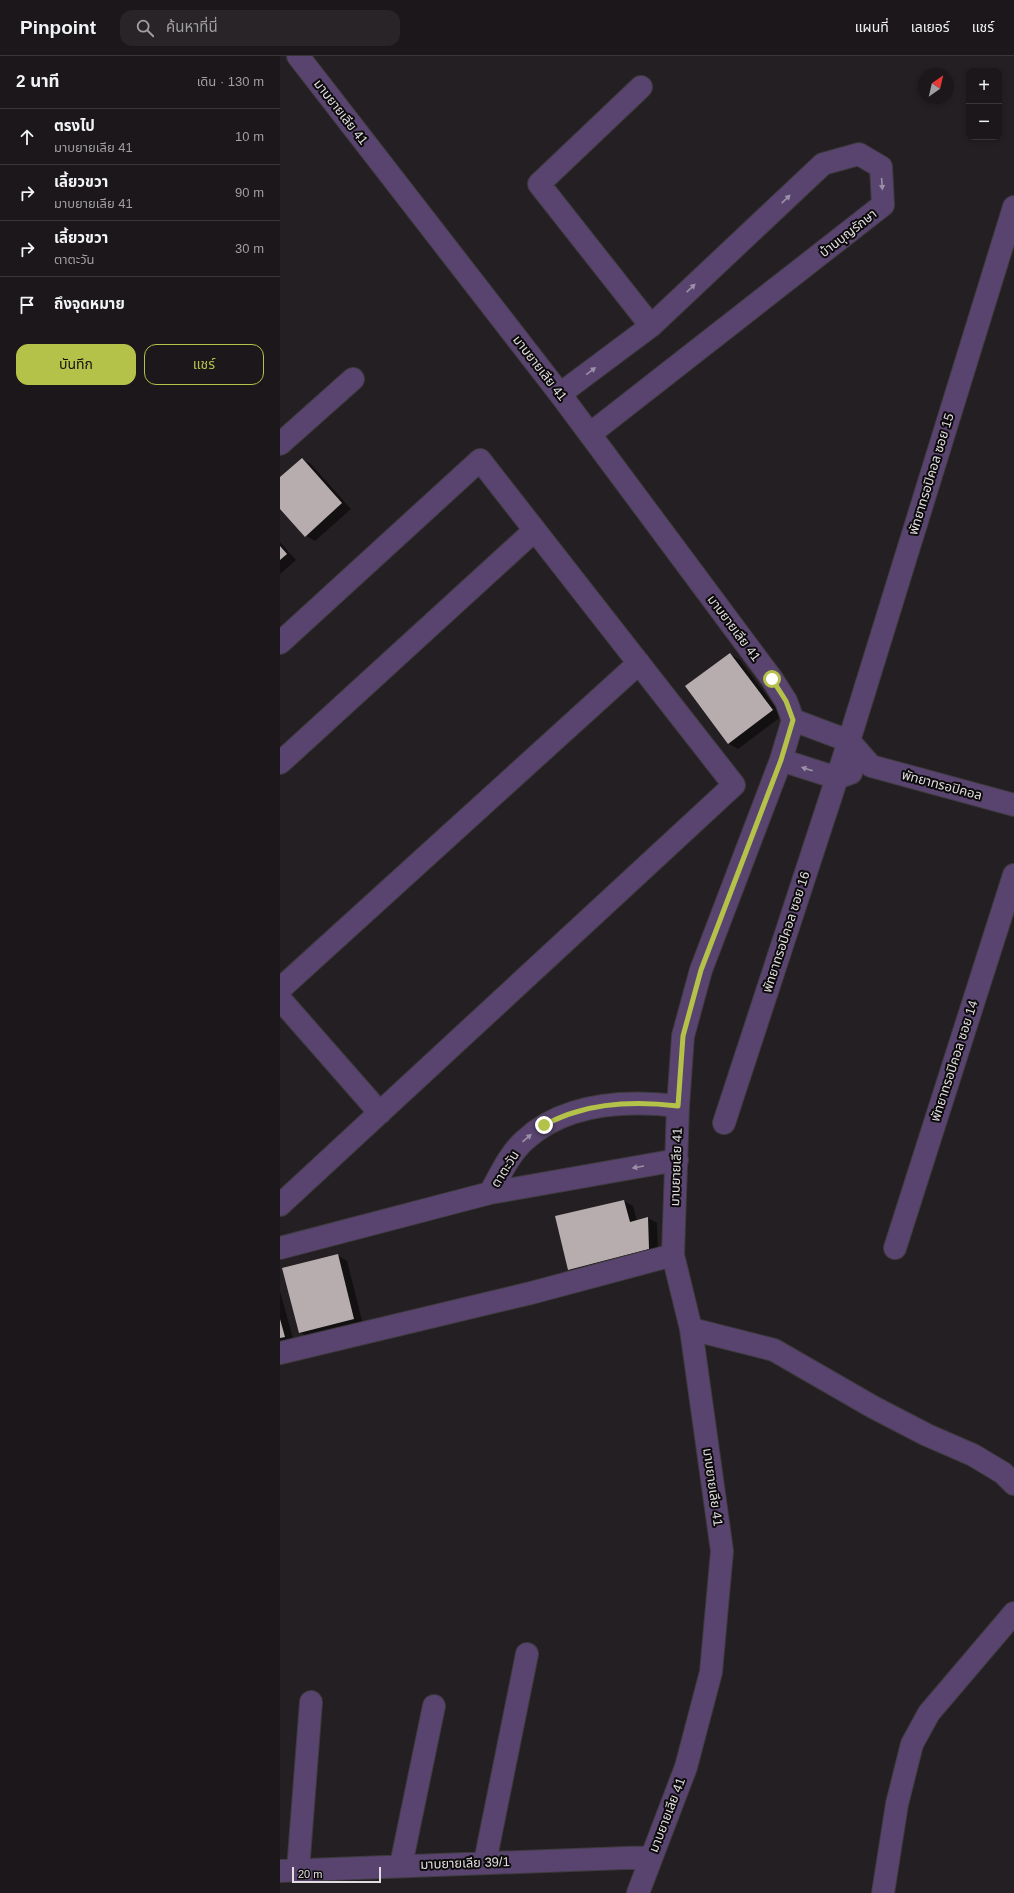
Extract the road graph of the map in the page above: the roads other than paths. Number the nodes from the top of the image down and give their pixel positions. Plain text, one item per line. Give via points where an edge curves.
1 (298, 56) edge
2 (640, 87) dead end
3 (1014, 207) edge
4 (651, 326) junction
5 (353, 379) dead end
6 (560, 394) junction
7 (590, 434) junction
8 (280, 444) edge
9 (536, 530) junction
10 (280, 643) edge
11 (639, 663) junction
12 (793, 720) junction
13 (849, 742) junction
14 (781, 760) junction
15 (280, 763) edge
16 (871, 766) junction
17 (837, 778) junction
18 (1014, 805) edge
19 (1014, 875) edge
20 (280, 989) edge
21 (280, 999) edge
22 (678, 1106) junction
23 (380, 1113) junction
24 (724, 1123) dead end
25 (677, 1160) junction
26 (490, 1193) junction
27 (280, 1205) edge
28 (280, 1248) edge
29 (895, 1248) dead end
30 (673, 1256) junction
31 (690, 1329) junction
32 (280, 1353) edge
33 (1014, 1484) edge
34 (1014, 1613) edge
35 (527, 1654) dead end
36 (311, 1702) dead end
37 (434, 1706) dead end
38 (651, 1857) junction
39 (485, 1862) junction
40 (401, 1866) junction
41 (289, 1871) edge
42 (638, 1893) edge
43 (883, 1893) edge

1 - 6 street, มาบยายเลีย 41
2 - 4 street via 539,184
3 - 13 street, พัทยาทรอปิคอล ซอย 15
6 -> 4 street, บ้านบุญรักษา
4 -> 7 street, บ้านบุญรักษา via 823,164 859,154 881,167 883,205
5 - 8 street
6 - 7 street, มาบยายเลีย 41
7 - 12 street, มาบยายเลีย 41 via 772,679 786,701
9 - 10 street via 480,460
9 - 11 street
9 - 15 street
11 - 20 street
11 - 23 street via 734,785
12 - 13 street
12 - 14 street, มาบยายเลีย 41
13 - 16 street
13 - 17 street, พัทยาทรอปิคอล ซอย 16
17 -> 14 street
14 - 22 street, มาบยายเลีย 41 via 701,970 683,1036
16 - 17 street
16 - 18 street, พัทยาทรอปิคอล
17 - 24 street, พัทยาทรอปิคอล ซอย 16
19 - 29 street, พัทยาทรอปิคอล ซอย 14
21 - 23 street
22 - 25 street, มาบยายเลีย 41
26 -> 22 street, ตาตะวัน via 509,1158 524,1140 544,1125 575,1112 606,1105
23 - 27 street
25 -> 26 street, ตาตะวัน
25 - 30 street, มาบยายเลีย 41
26 - 28 street, ตาตะวัน
30 - 31 street, มาบยายเลีย 41
30 - 32 street
31 - 33 street via 774,1350 873,1407 973,1455 1003,1473
31 - 38 street, มาบยายเลีย 41 via 722,1551 712,1672 686,1767
34 - 43 street via 929,1714 912,1744 897,1804
35 - 39 street
36 - 41 street
37 - 40 street
38 - 39 street, มาบยายเลีย 39/1
38 - 42 street, มาบยายเลีย 41
39 - 40 street, มาบยายเลีย 39/1
40 - 41 street, มาบยายเลีย 39/1

